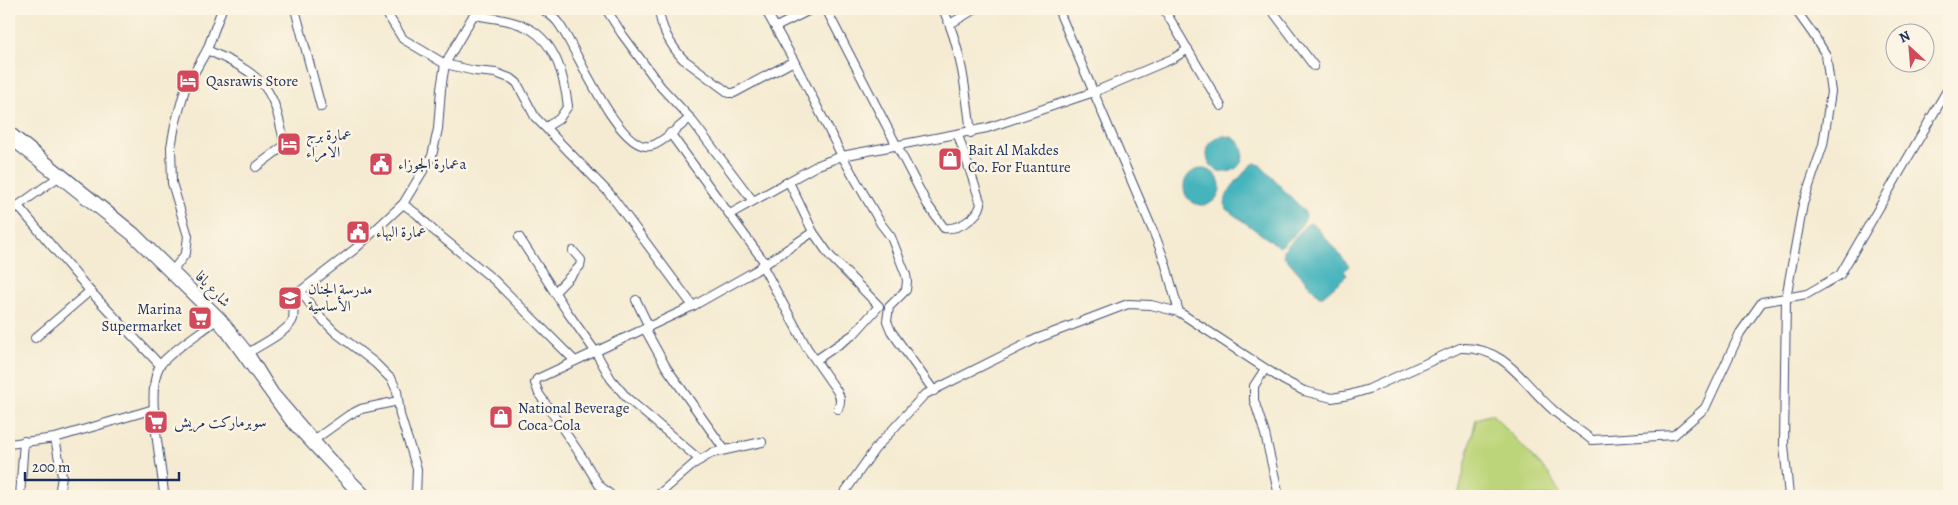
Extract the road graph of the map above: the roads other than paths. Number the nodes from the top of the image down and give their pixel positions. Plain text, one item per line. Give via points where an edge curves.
1 (222, 9) edge
2 (295, 9) edge
3 (384, 9) edge
4 (542, 9) edge
5 (606, 9) edge
6 (659, 9) edge
7 (765, 9) edge
8 (812, 9) edge
9 (826, 9) edge
10 (943, 9) edge
11 (975, 9) edge
12 (1058, 9) edge
13 (1164, 9) edge
14 (1271, 9) edge
15 (1795, 9) edge
16 (476, 12) edge
17 (950, 24) junction
18 (776, 27) junction
19 (1188, 48) junction
20 (207, 50) junction
21 (794, 60) junction
22 (445, 64) junction
23 (1314, 66) dead end
24 (1949, 87) edge
25 (1094, 92) junction
26 (1220, 106) dead end
27 (322, 107) dead end
28 (690, 118) junction
29 (546, 127) junction
30 (9, 130) edge
31 (670, 133) junction
32 (971, 133) junction
33 (958, 135) junction
34 (9, 139) edge
35 (898, 146) junction
36 (842, 156) junction
37 (256, 167) dead end
38 (56, 178) junction
39 (789, 182) junction
40 (753, 201) junction
41 (403, 204) junction
42 (18, 206) junction
43 (9, 212) edge
44 (730, 214) junction
45 (813, 232) junction
46 (519, 237) dead end
47 (573, 251) dead end
48 (764, 264) junction
49 (172, 272) junction
50 (90, 291) junction
51 (300, 291) junction
52 (555, 292) junction
53 (1786, 298) junction
54 (636, 300) dead end
55 (693, 306) junction
56 (1179, 312) junction
57 (216, 321) junction
58 (647, 328) junction
59 (35, 338) dead end
60 (595, 351) junction
61 (246, 354) junction
62 (816, 360) junction
63 (575, 361) junction
64 (160, 365) junction
65 (1265, 369) junction
66 (934, 391) junction
67 (398, 401) junction
68 (154, 409) junction
69 (838, 409) dead end
70 (55, 438) junction
71 (314, 440) junction
72 (24, 441) junction
73 (762, 442) dead end
74 (9, 444) edge
75 (724, 449) junction
76 (700, 460) junction
77 (356, 493) edge
78 (20, 496) edge
79 (59, 496) edge
80 (164, 496) edge
81 (368, 496) edge
82 (416, 496) edge
83 (612, 496) edge
84 (657, 496) edge
85 (842, 496) edge
86 (1279, 496) edge
87 (1789, 496) edge

1 - 20 street
2 - 27 street
3 - 22 street via 403,39
4 - 31 street via 559,23 620,130 644,147 654,145
5 - 28 street via 661,87
6 - 21 street via 660,19 677,52 729,92 734,93
7 - 18 street
8 - 18 street
9 - 35 street
10 - 17 street
11 - 17 street
12 - 25 street
13 - 19 street
14 - 23 street
15 - 53 street via 1826,55 1831,92 1824,144 1803,204
16 - 22 street
16 - 29 street via 530,29 552,50 568,106 559,119
17 - 32 street via 965,84
18 - 21 street
19 - 25 street via 1174,58
19 - 26 street
20 - 37 street via 257,78 273,100 285,145
20 - 49 street via 186,89 172,140 172,183 188,236 186,253
21 - 36 street
22 - 29 street via 512,79 535,117
22 - 41 street via 432,156
24 - 53 street via 1840,276 1807,294
25 - 32 street
25 - 56 street via 1156,238
28 - 31 street
28 - 40 street
29 - 55 street via 610,194
30 - 49 street, شارع يافا via 136,232
31 - 44 street
32 - 33 street
33 - 35 street
33 - 35 street via 981,204 979,211 954,228 944,228 927,204
34 - 38 street
35 - 36 street
36 - 39 street
36 - 66 street via 891,237 908,282 906,290 889,306 887,321
38 - 42 street
38 - 49 street
39 - 40 street
39 - 45 street
40 - 44 street
41 - 51 street via 355,249
41 - 63 street via 494,280
42 - 43 street
42 - 50 street
44 - 48 street
45 - 48 street
45 - 62 street via 830,256 879,306 854,334
46 - 52 street
47 - 52 street via 580,260 580,266
48 - 55 street
48 - 62 street via 789,316
49 - 57 street
49 - 61 street, شارع يافا via 221,317
50 - 59 street
50 - 64 street
51 - 61 street via 292,300 293,319 286,329
51 - 67 street via 335,332 392,380
52 - 60 street
53 - 65 street via 1762,302 1740,333 1705,408 1674,435 1592,440 1553,410 1496,355 1486,350 1460,348 1362,391 1332,398 1304,391
53 - 87 street via 1784,445
54 - 58 street
55 - 58 street
56 - 65 street
56 - 66 street via 1137,303 1120,306 1036,339
57 - 61 street
57 - 64 street
58 - 60 street
58 - 75 street via 666,367
60 - 63 street
60 - 76 street via 611,379 628,398
61 - 71 street, شارع يافا
61 - 77 street via 289,421
62 - 69 street via 840,398
63 - 83 street via 537,379 535,386 599,485
64 - 68 street via 154,383
65 - 86 street via 1254,386 1254,400
66 - 85 street via 914,405 875,448
67 - 71 street via 361,409
67 - 82 street via 417,469
68 - 70 street
68 - 80 street
70 - 72 street
70 - 79 street via 62,476
71 - 77 street, شارع يافا
72 - 74 street
72 - 78 street
73 - 75 street
75 - 76 street
76 - 84 street
77 - 81 street, شارع يافا

